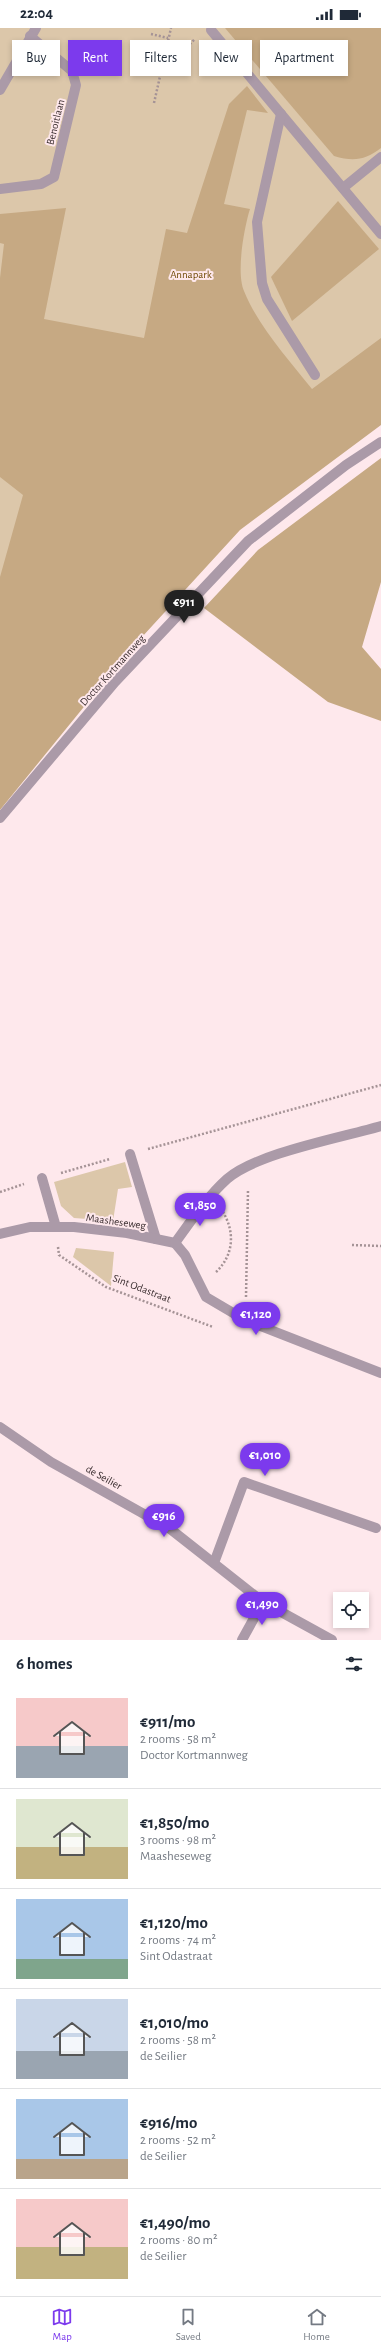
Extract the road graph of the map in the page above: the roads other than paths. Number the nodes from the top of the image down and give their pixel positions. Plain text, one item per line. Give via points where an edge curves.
1 (208, 30) edge
2 (33, 32) edge
3 (0, 90) edge
4 (281, 114) junction
5 (381, 157) edge
6 (343, 188) junction
7 (0, 189) edge
8 (381, 234) edge
9 (315, 375) dead end
10 (381, 442) edge
11 (0, 818) edge
12 (381, 1126) edge
13 (130, 1154) road end
14 (42, 1178) road end
15 (56, 1227) junction
16 (0, 1234) edge
17 (156, 1239) junction
18 (175, 1243) junction
19 (381, 1373) edge
20 (0, 1427) edge
21 (376, 1528) dead end
22 (214, 1563) junction
23 (263, 1602) junction
24 (242, 1640) edge
25 (332, 1640) edge

1 - 4 street
2 - 3 street, Benoitlaan
2 - 7 street, Benoitlaan via 72,71 76,85 54,177 41,184
4 - 6 street
4 - 9 street via 257,222 262,283 268,299
5 - 6 street
6 - 8 street
10 - 11 street, Doctor Kortmannweg via 346,465 248,541 115,682
12 - 18 street via 255,1161 228,1179
13 - 17 street
14 - 15 street
15 - 16 street, Maasheseweg via 30,1226
15 - 17 street, Maasheseweg via 127,1233
17 - 18 street, Maasheseweg
18 - 19 street via 185,1255 206,1297 245,1320
20 - 22 street, de Seilier via 51,1462 169,1528
21 - 22 street via 244,1482
22 - 23 street, de Seilier
23 - 24 street
23 - 25 street, de Seilier

